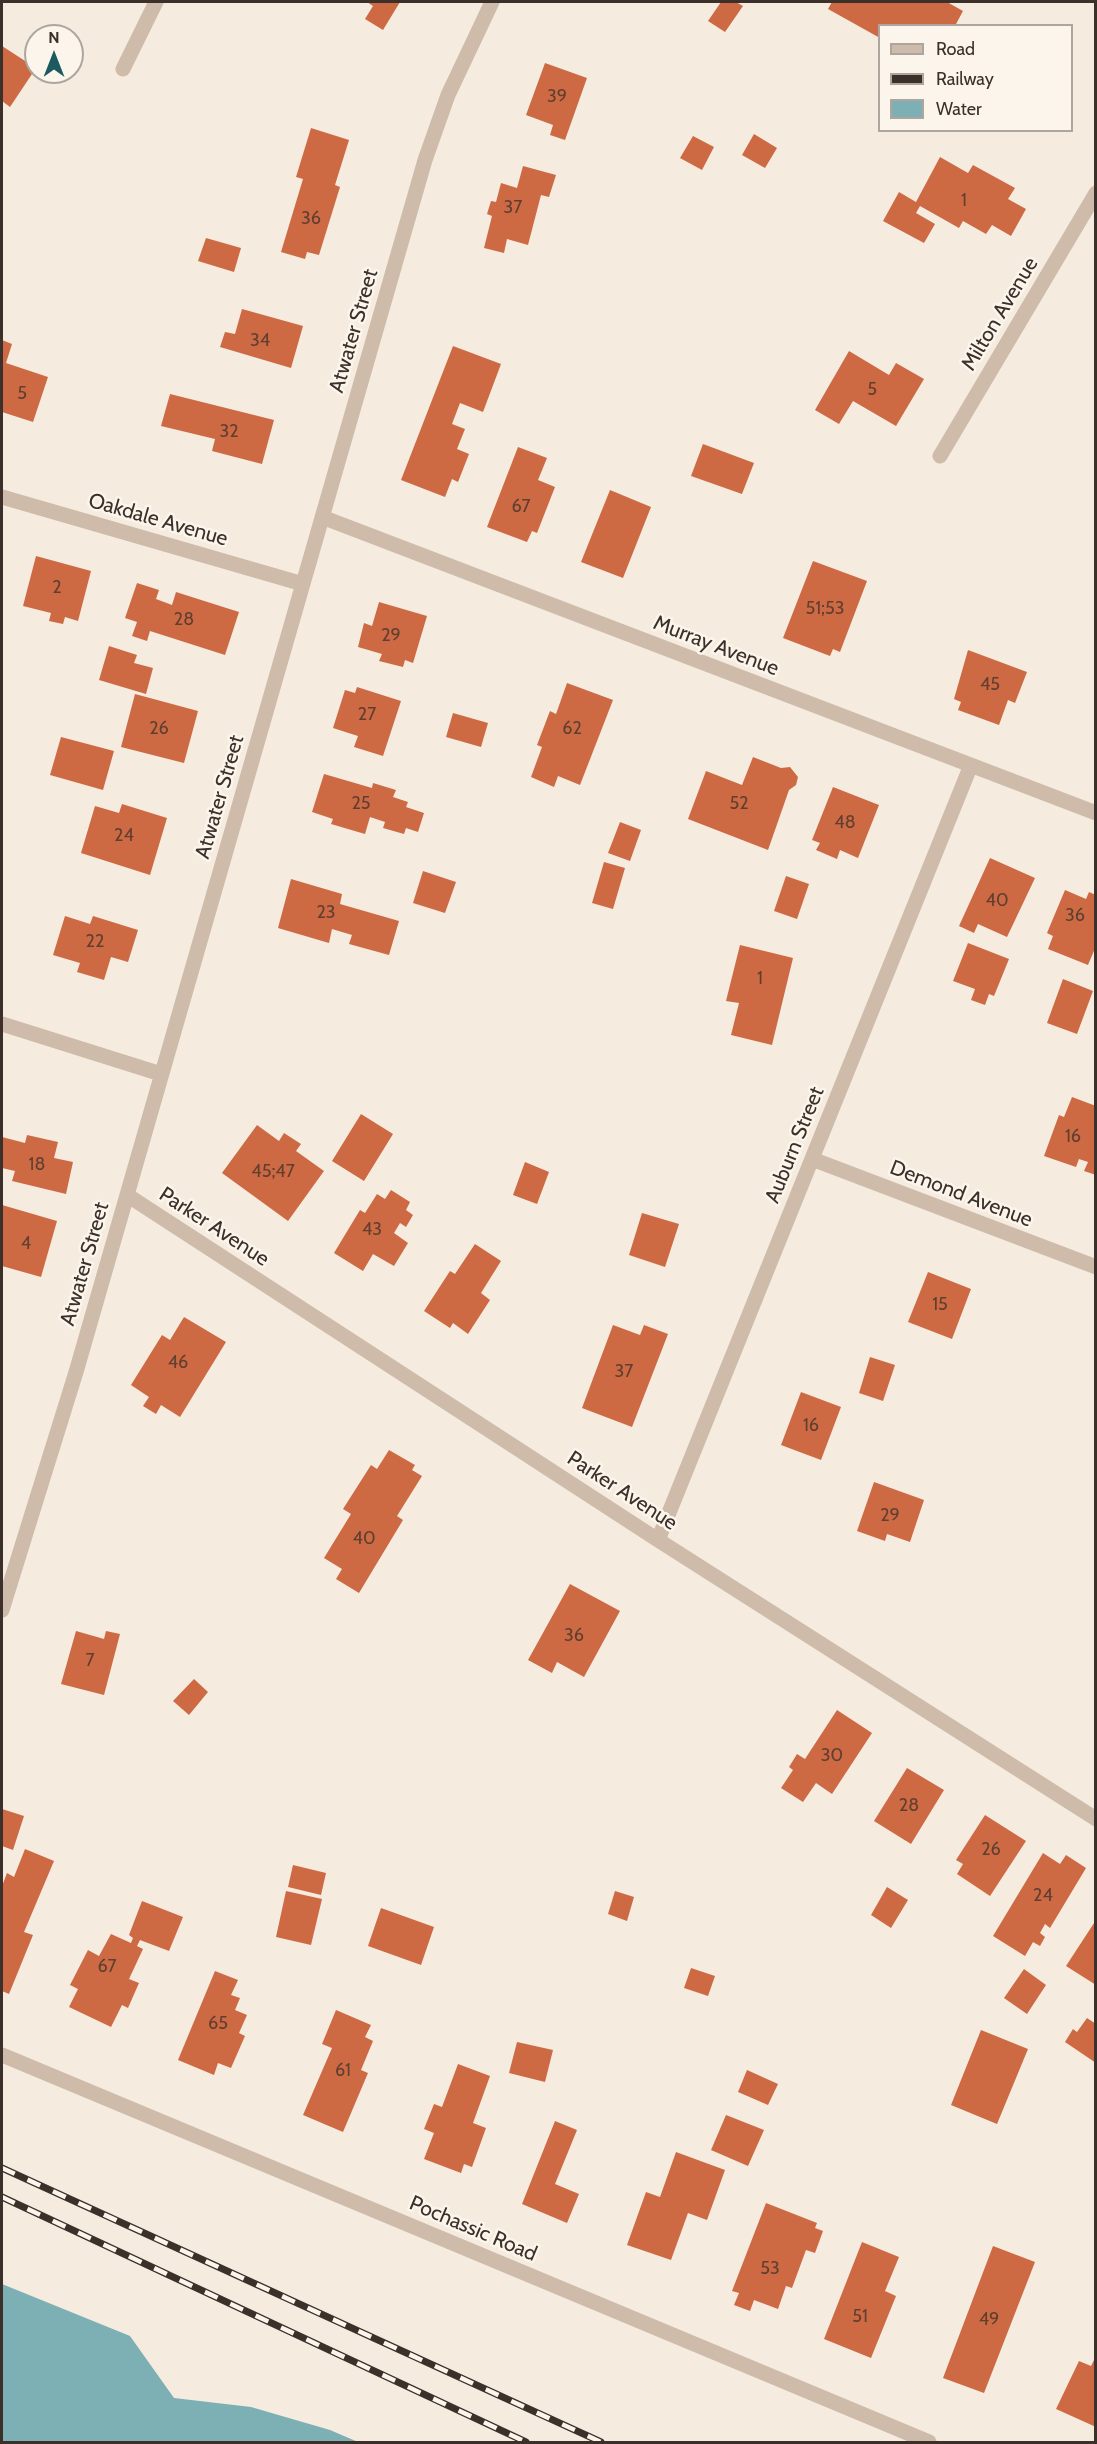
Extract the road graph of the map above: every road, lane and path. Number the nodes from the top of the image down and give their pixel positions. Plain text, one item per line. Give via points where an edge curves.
1 (156, 2) edge
2 (492, 2) edge
3 (123, 69) dead end
4 (1095, 194) edge
5 (940, 456) dead end
6 (2, 497) edge
7 (322, 518) junction
8 (303, 584) junction
9 (971, 765) junction
10 (1095, 813) edge
11 (2, 1024) edge
12 (161, 1074) junction
13 (812, 1159) junction
14 (127, 1195) junction
15 (1095, 1268) edge
16 (658, 1540) junction
17 (2, 1611) edge
18 (1095, 1819) edge
19 (2, 2055) edge
20 (929, 2442) edge

1 - 3 street
2 - 7 street, Atwater Street via 435,128
4 - 5 street, Milton Avenue
6 - 8 street, Oakdale Avenue
7 - 8 street, Atwater Street
7 - 9 street, Murray Avenue
8 - 12 street, Atwater Street
9 - 10 street, Murray Avenue
9 - 13 street, Auburn Street
11 - 12 street
12 - 14 street, Atwater Street
13 - 15 street, Demond Avenue
13 - 16 street, Auburn Street
14 - 16 street, Parker Avenue
14 - 17 street, Atwater Street
16 - 18 street, Parker Avenue
19 - 20 street, Pochassic Road

